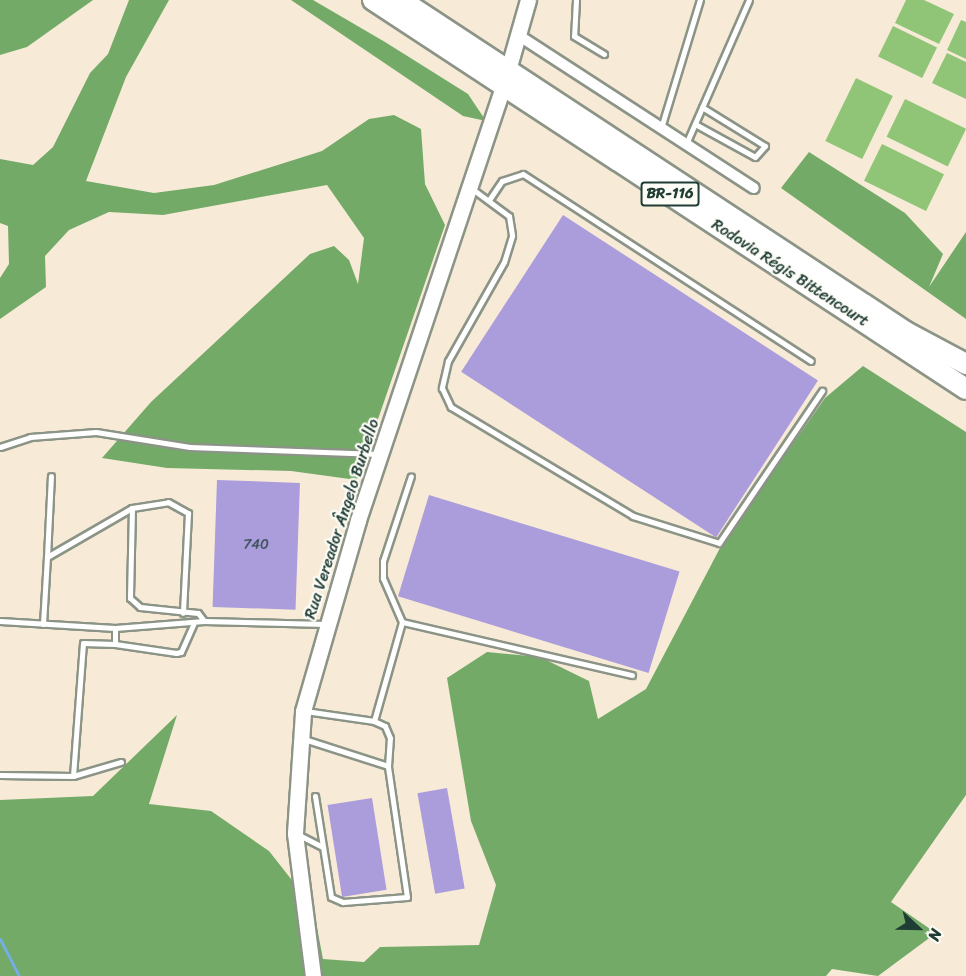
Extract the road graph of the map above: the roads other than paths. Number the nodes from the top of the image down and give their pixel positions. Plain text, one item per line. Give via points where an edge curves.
1 (373, 0) edge
2 (401, 0) edge
3 (528, 0) edge
4 (576, 0) edge
5 (700, 0) edge
6 (749, 0) edge
7 (518, 35) junction
8 (604, 54) dead end
9 (506, 78) junction
10 (702, 107) junction
11 (695, 124) junction
12 (661, 128) junction
13 (686, 144) junction
14 (471, 188) junction
15 (754, 188) dead end
16 (489, 200) junction
17 (811, 361) dead end
18 (966, 363) edge
19 (966, 389) edge
20 (822, 391) dead end
21 (0, 447) edge
22 (381, 454) junction
23 (51, 476) dead end
24 (411, 476) dead end
25 (132, 508) junction
26 (47, 557) junction
27 (183, 613) junction
28 (0, 621) edge
29 (204, 621) junction
30 (402, 622) junction
31 (43, 624) junction
32 (327, 624) junction
33 (193, 625) junction
34 (115, 628) junction
35 (115, 644) junction
36 (632, 675) dead end
37 (303, 711) junction
38 (374, 721) junction
39 (298, 739) junction
40 (121, 762) dead end
41 (388, 766) junction
42 (0, 775) edge
43 (73, 776) junction
44 (315, 796) dead end
45 (295, 833) junction
46 (323, 848) junction
47 (313, 976) edge

1 - 9 highway, Rodovia Régis Bittencourt / BR-116
2 - 9 highway, Rodovia Régis Bittencourt / BR-116
3 - 7 main road, Rua Vereador Ângelo Burbello
4 - 8 lane via 574,36
5 - 12 lane
6 - 10 lane
7 - 9 main road, Rua Vereador Ângelo Burbello
7 - 12 street
9 - 14 main road, Rua Vereador Ângelo Burbello
9 - 18 highway, Rodovia Régis Bittencourt / BR-116 via 914,336
9 - 19 highway, Rodovia Régis Bittencourt / BR-116
10 - 11 lane
10 - 11 lane via 764,141 765,146 755,157
11 - 13 lane
12 - 13 street
13 - 15 street
14 - 16 lane
14 - 22 main road, Rua Vereador Ângelo Burbello
16 - 17 lane via 502,181 523,174
16 - 20 lane via 509,216 512,236 504,262 448,362 442,388 451,407 633,516 719,543
21 - 22 lane via 40,435 96,432 190,447
22 - 32 main road, Rua Vereador Ângelo Burbello
23 - 26 lane
24 - 30 lane via 383,561 383,578
25 - 26 lane
25 - 27 lane via 130,598 140,607
25 - 27 lane via 168,502 188,513
26 - 31 lane
27 - 29 lane via 198,613
28 - 31 lane
29 - 32 lane
29 - 33 lane
30 - 36 lane
30 - 38 lane
31 - 34 lane
32 - 37 main road, Rua Vereador Ângelo Burbello
33 - 34 lane
33 - 35 lane via 181,652
34 - 35 lane
35 - 43 lane via 83,643
37 - 38 lane
37 - 39 main road, Rua Vereador Ângelo Burbello
38 - 41 lane via 385,726 390,738
39 - 41 lane via 341,747
39 - 45 main road, Rua Vereador Ângelo Burbello
40 - 43 lane
41 - 46 lane via 407,897 337,901 331,897
42 - 43 lane
44 - 46 lane
45 - 46 lane
45 - 47 main road, Rua Vereador Ângelo Burbello

